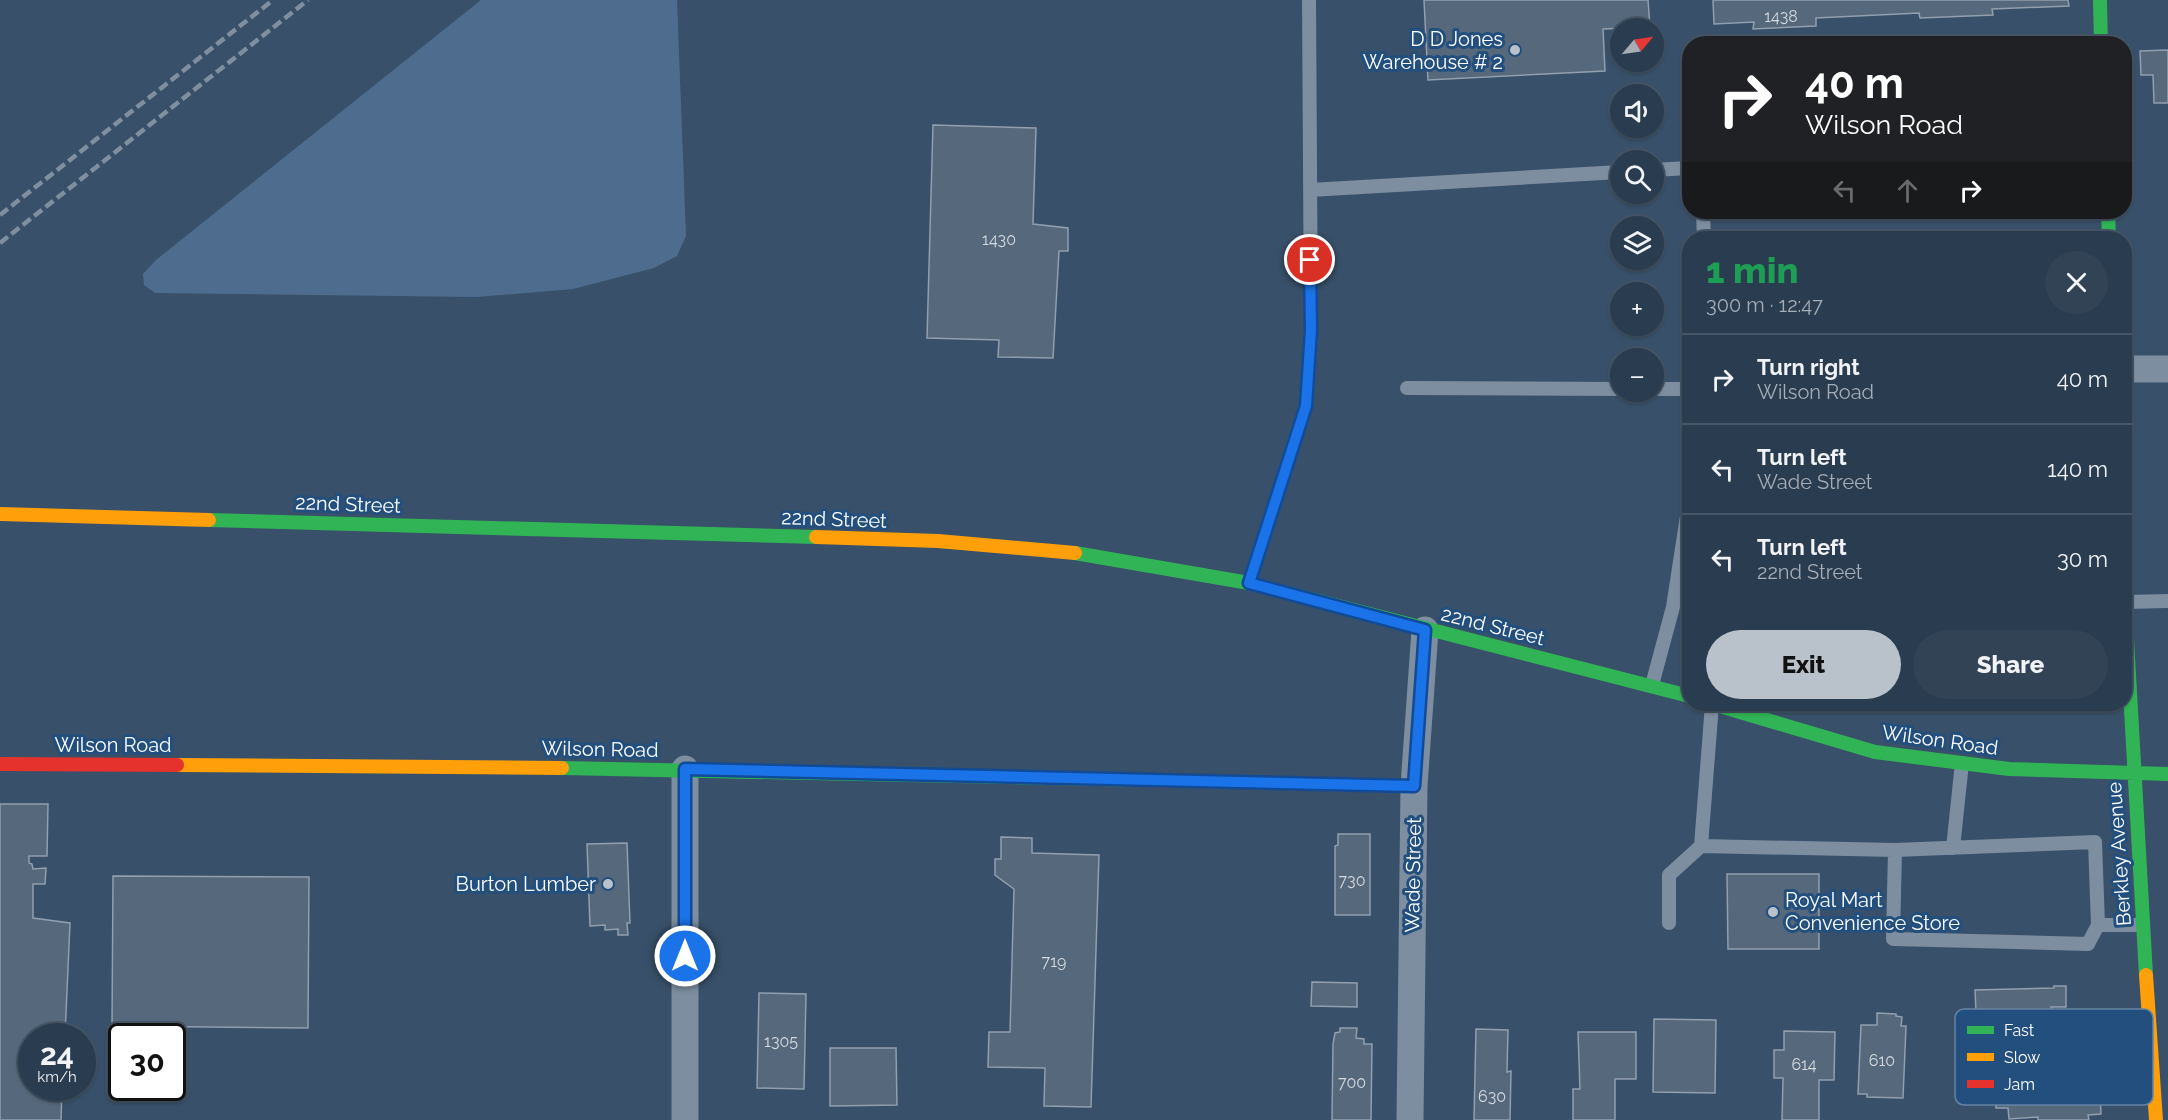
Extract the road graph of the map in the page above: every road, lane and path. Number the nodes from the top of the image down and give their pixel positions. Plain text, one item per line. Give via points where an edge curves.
1 (1310, 0) edge
2 (2100, 0) edge
3 (2102, 36) edge
4 (1682, 168) edge
5 (1664, 169) edge
6 (1610, 173) edge
7 (1310, 190) junction
8 (2132, 369) edge
9 (2168, 369) edge
10 (1407, 388) dead end
11 (1610, 389) edge
12 (1664, 389) edge
13 (1682, 389) edge
14 (0, 514) edge
15 (1682, 548) edge
16 (1249, 583) junction
17 (2168, 601) edge
18 (2132, 602) edge
19 (1425, 630) junction
20 (1652, 685) junction
21 (1682, 694) edge
22 (1711, 711) edge
23 (1736, 711) edge
24 (2130, 711) edge
25 (1962, 763) junction
26 (0, 764) edge
27 (685, 769) junction
28 (2133, 774) junction
29 (2168, 774) edge
30 (1414, 786) junction
31 (1701, 846) junction
32 (1953, 848) junction
33 (1895, 850) junction
34 (1669, 923) dead end
35 (2098, 925) junction
36 (2143, 925) junction
37 (2153, 1009) edge
38 (2153, 1020) edge
39 (685, 1120) edge
40 (1410, 1120) edge
41 (2156, 1120) edge

1 - 7 lane
2 - 3 main road
4 - 5 lane
6 - 7 lane
7 - 16 lane via 1311,330 1306,406
8 - 9 street
10 - 11 lane
12 - 13 lane
14 - 16 main road, 22nd Street via 938,541 1095,555
15 - 20 lane via 1673,607
16 - 19 main road, 22nd Street
17 - 18 lane
19 - 20 main road, 22nd Street
19 - 30 street, Wade Street
20 - 21 main road
22 - 31 lane
23 - 25 main road, Wilson Road via 1875,752
24 - 28 main road, Berkley Avenue
25 - 28 main road, Wilson Road
25 - 32 lane
26 - 27 main road, Wilson Road
27 - 30 main road, Wilson Road
27 - 39 street
28 - 29 main road, Wilson Road
28 - 36 main road, Berkley Avenue
30 - 40 street, Wade Street
31 - 33 lane
31 - 34 lane via 1669,875
32 - 33 lane
32 - 35 lane via 2095,842
33 - 35 lane via 1893,939 2088,944
35 - 36 lane
36 - 37 main road, Berkley Avenue
38 - 41 main road, Berkley Avenue

